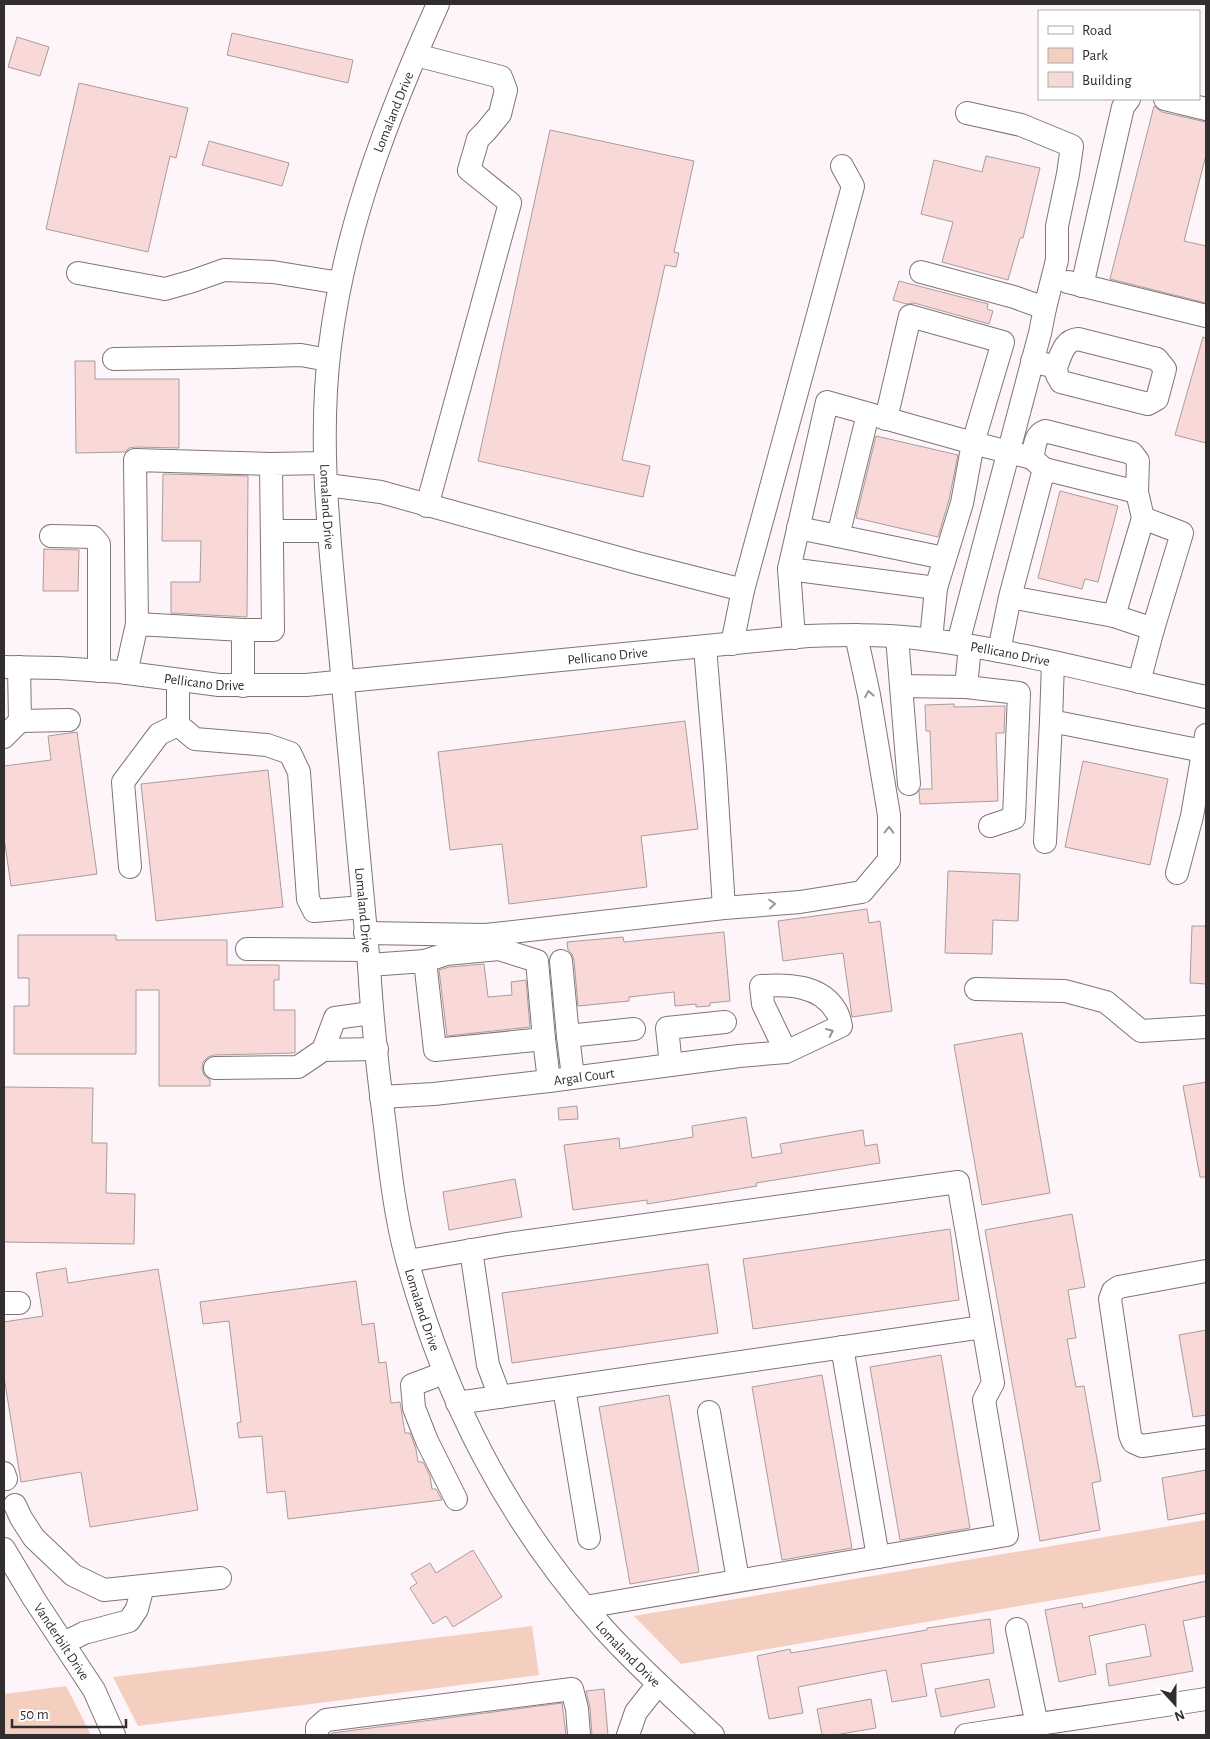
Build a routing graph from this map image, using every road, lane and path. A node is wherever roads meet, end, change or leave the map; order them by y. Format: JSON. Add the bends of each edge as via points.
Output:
{"nodes":[{"id":1,"x":438,"y":4,"type":"edge"},
{"id":2,"x":416,"y":55,"type":"junction"},
{"id":3,"x":1128,"y":100,"type":"edge"},
{"id":4,"x":1169,"y":100,"type":"edge"},
{"id":5,"x":1206,"y":110,"type":"edge"},
{"id":6,"x":967,"y":113,"type":"dead end"},
{"id":7,"x":842,"y":166,"type":"dead end"},
{"id":8,"x":921,"y":272,"type":"dead end"},
{"id":9,"x":78,"y":273,"type":"dead end"},
{"id":10,"x":1052,"y":278,"type":"junction"},
{"id":11,"x":340,"y":283,"type":"junction"},
{"id":12,"x":1082,"y":286,"type":"junction"},
{"id":13,"x":1045,"y":308,"type":"junction"},
{"id":14,"x":1206,"y":316,"type":"edge"},
{"id":15,"x":1003,"y":342,"type":"junction"},
{"id":16,"x":1034,"y":355,"type":"junction"},
{"id":17,"x":114,"y":359,"type":"dead end"},
{"id":18,"x":328,"y":360,"type":"junction"},
{"id":19,"x":1056,"y":367,"type":"dead end"},
{"id":20,"x":877,"y":416,"type":"junction"},
{"id":21,"x":973,"y":443,"type":"junction"},
{"id":22,"x":1008,"y":452,"type":"junction"},
{"id":23,"x":325,"y":463,"type":"junction"},
{"id":24,"x":1038,"y":463,"type":"junction"},
{"id":25,"x":271,"y":464,"type":"junction"},
{"id":26,"x":327,"y":486,"type":"junction"},
{"id":27,"x":1137,"y":492,"type":"junction"},
{"id":28,"x":427,"y":506,"type":"junction"},
{"id":29,"x":1143,"y":518,"type":"junction"},
{"id":30,"x":798,"y":528,"type":"junction"},
{"id":31,"x":272,"y":531,"type":"junction"},
{"id":32,"x":329,"y":531,"type":"junction"},
{"id":33,"x":51,"y":536,"type":"dead end"},
{"id":34,"x":838,"y":536,"type":"junction"},
{"id":35,"x":944,"y":558,"type":"junction"},
{"id":36,"x":789,"y":569,"type":"junction"},
{"id":37,"x":936,"y":588,"type":"junction"},
{"id":38,"x":743,"y":590,"type":"junction"},
{"id":39,"x":1010,"y":597,"type":"junction"},
{"id":40,"x":1114,"y":616,"type":"junction"},
{"id":41,"x":137,"y":624,"type":"junction"},
{"id":42,"x":1153,"y":629,"type":"junction"},
{"id":43,"x":244,"y":630,"type":"junction"},
{"id":44,"x":856,"y":635,"type":"junction"},
{"id":45,"x":896,"y":637,"type":"junction"},
{"id":46,"x":794,"y":638,"type":"junction"},
{"id":47,"x":931,"y":640,"type":"junction"},
{"id":48,"x":732,"y":644,"type":"junction"},
{"id":49,"x":964,"y":644,"type":"junction"},
{"id":50,"x":705,"y":646,"type":"junction"},
{"id":51,"x":999,"y":651,"type":"junction"},
{"id":52,"x":1053,"y":662,"type":"junction"},
{"id":53,"x":12,"y":667,"type":"edge"},
{"id":54,"x":99,"y":670,"type":"junction"},
{"id":55,"x":126,"y":673,"type":"junction"},
{"id":56,"x":178,"y":680,"type":"junction"},
{"id":57,"x":343,"y":682,"type":"junction"},
{"id":58,"x":1139,"y":682,"type":"junction"},
{"id":59,"x":244,"y":686,"type":"junction"},
{"id":60,"x":901,"y":686,"type":"junction"},
{"id":61,"x":966,"y":687,"type":"junction"},
{"id":62,"x":1206,"y":698,"type":"edge"},
{"id":63,"x":69,"y":720,"type":"dead end"},
{"id":64,"x":20,"y":721,"type":"junction"},
{"id":65,"x":1051,"y":721,"type":"junction"},
{"id":66,"x":178,"y":725,"type":"junction"},
{"id":67,"x":4,"y":737,"type":"edge"},
{"id":68,"x":1205,"y":743,"type":"edge"},
{"id":69,"x":909,"y":784,"type":"dead end"},
{"id":70,"x":990,"y":826,"type":"dead end"},
{"id":71,"x":1045,"y":842,"type":"dead end"},
{"id":72,"x":130,"y":867,"type":"dead end"},
{"id":73,"x":1177,"y":873,"type":"dead end"},
{"id":74,"x":363,"y":907,"type":"junction"},
{"id":75,"x":724,"y":908,"type":"junction"},
{"id":76,"x":247,"y":949,"type":"dead end"},
{"id":77,"x":367,"y":949,"type":"junction"},
{"id":78,"x":425,"y":961,"type":"junction"},
{"id":79,"x":561,"y":961,"type":"dead end"},
{"id":80,"x":976,"y":989,"type":"dead end"},
{"id":81,"x":371,"y":1014,"type":"junction"},
{"id":82,"x":725,"y":1022,"type":"dead end"},
{"id":83,"x":1206,"y":1027,"type":"edge"},
{"id":84,"x":634,"y":1029,"type":"dead end"},
{"id":85,"x":568,"y":1036,"type":"junction"},
{"id":86,"x":544,"y":1039,"type":"junction"},
{"id":87,"x":377,"y":1049,"type":"junction"},
{"id":88,"x":323,"y":1050,"type":"junction"},
{"id":89,"x":786,"y":1052,"type":"dead end"},
{"id":90,"x":670,"y":1065,"type":"junction"},
{"id":91,"x":214,"y":1068,"type":"dead end"},
{"id":92,"x":572,"y":1077,"type":"junction"},
{"id":93,"x":549,"y":1081,"type":"junction"},
{"id":94,"x":381,"y":1098,"type":"junction"},
{"id":95,"x":471,"y":1250,"type":"junction"},
{"id":96,"x":408,"y":1261,"type":"junction"},
{"id":97,"x":1206,"y":1271,"type":"edge"},
{"id":98,"x":983,"y":1327,"type":"junction"},
{"id":99,"x":842,"y":1348,"type":"junction"},
{"id":100,"x":444,"y":1373,"type":"junction"},
{"id":101,"x":564,"y":1388,"type":"junction"},
{"id":102,"x":500,"y":1397,"type":"junction"},
{"id":103,"x":457,"y":1403,"type":"junction"},
{"id":104,"x":709,"y":1412,"type":"dead end"},
{"id":105,"x":1206,"y":1437,"type":"edge"},
{"id":106,"x":456,"y":1499,"type":"dead end"},
{"id":107,"x":16,"y":1505,"type":"dead end"},
{"id":108,"x":589,"y":1538,"type":"dead end"},
{"id":109,"x":41,"y":1545,"type":"junction"},
{"id":110,"x":6,"y":1554,"type":"edge"},
{"id":111,"x":878,"y":1557,"type":"junction"},
{"id":112,"x":220,"y":1578,"type":"dead end"},
{"id":113,"x":738,"y":1580,"type":"junction"},
{"id":114,"x":143,"y":1586,"type":"junction"},
{"id":115,"x":585,"y":1607,"type":"junction"},
{"id":116,"x":1017,"y":1629,"type":"dead end"},
{"id":117,"x":64,"y":1643,"type":"junction"},
{"id":118,"x":658,"y":1684,"type":"junction"},
{"id":119,"x":1206,"y":1699,"type":"edge"},
{"id":120,"x":1037,"y":1725,"type":"junction"},
{"id":121,"x":992,"y":1733,"type":"edge"},
{"id":122,"x":114,"y":1735,"type":"edge"},
{"id":123,"x":318,"y":1735,"type":"edge"},
{"id":124,"x":579,"y":1735,"type":"edge"},
{"id":125,"x":628,"y":1735,"type":"edge"},
{"id":126,"x":713,"y":1735,"type":"edge"},
{"id":127,"x":966,"y":1735,"type":"edge"}],
"edges":[{"from":1,"to":2,"type":"street","name":"Lomaland Drive"},
{"from":2,"to":11,"type":"street","name":"Lomaland Drive","via":[[374,157]]},
{"from":2,"to":28,"type":"street","via":[[501,77],[506,90],[500,114],[478,139],[469,170],[510,203]]},
{"from":3,"to":12,"type":"street","via":[[1123,107]]},
{"from":4,"to":5,"type":"street"},
{"from":6,"to":10,"type":"street","via":[[1021,125],[1072,146],[1057,226],[1057,260]]},
{"from":7,"to":38,"type":"street","via":[[853,186]]},
{"from":8,"to":13,"type":"street"},
{"from":9,"to":11,"type":"street","via":[[165,289],[224,270],[273,272]]},
{"from":10,"to":12,"type":"street"},
{"from":10,"to":13,"type":"street"},
{"from":11,"to":18,"type":"street","name":"Lomaland Drive"},
{"from":12,"to":14,"type":"street"},
{"from":13,"to":16,"type":"street"},
{"from":15,"to":16,"type":"street"},
{"from":15,"to":20,"type":"street","via":[[910,316]]},
{"from":15,"to":21,"type":"street"},
{"from":16,"to":19,"type":"street"},
{"from":16,"to":22,"type":"street"},
{"from":17,"to":18,"type":"street","via":[[301,354]]},
{"from":18,"to":23,"type":"street","name":"Lomaland Drive"},
{"from":20,"to":21,"type":"street"},
{"from":20,"to":30,"type":"street","via":[[827,402]]},
{"from":20,"to":34,"type":"street"},
{"from":21,"to":22,"type":"street"},
{"from":21,"to":35,"type":"street","via":[[962,504]]},
{"from":22,"to":24,"type":"street"},
{"from":22,"to":49,"type":"street"},
{"from":23,"to":25,"type":"street"},
{"from":23,"to":26,"type":"street","name":"Lomaland Drive"},
{"from":24,"to":27,"type":"street"},
{"from":24,"to":27,"type":"street","via":[[1037,438],[1045,431],[1132,453],[1138,461]]},
{"from":24,"to":39,"type":"street"},
{"from":25,"to":31,"type":"street"},
{"from":25,"to":41,"type":"street","via":[[135,460]]},
{"from":26,"to":28,"type":"street","via":[[381,492]]},
{"from":26,"to":32,"type":"street","name":"Lomaland Drive"},
{"from":27,"to":29,"type":"street"},
{"from":28,"to":38,"type":"street"},
{"from":29,"to":40,"type":"street"},
{"from":29,"to":42,"type":"street","via":[[1182,534]]},
{"from":30,"to":34,"type":"street"},
{"from":30,"to":36,"type":"street"},
{"from":31,"to":32,"type":"street"},
{"from":31,"to":43,"type":"street","via":[[273,630]]},
{"from":32,"to":57,"type":"street","name":"Lomaland Drive"},
{"from":33,"to":54,"type":"street","via":[[93,537],[99,544]]},
{"from":34,"to":35,"type":"street"},
{"from":35,"to":37,"type":"street"},
{"from":36,"to":37,"type":"street"},
{"from":36,"to":46,"type":"street"},
{"from":37,"to":47,"type":"street"},
{"from":38,"to":48,"type":"street"},
{"from":39,"to":40,"type":"street"},
{"from":39,"to":51,"type":"street"},
{"from":40,"to":42,"type":"street"},
{"from":41,"to":43,"type":"street"},
{"from":41,"to":55,"type":"street"},
{"from":42,"to":58,"type":"street"},
{"from":43,"to":59,"type":"street"},
{"from":44,"to":45,"type":"street","name":"Pellicano Drive"},
{"from":44,"to":46,"type":"street","name":"Pellicano Drive"},
{"from":75,"to":44,"type":"street","one_way":true,"via":[[800,902],[862,892],[889,860],[890,815]]},
{"from":45,"to":47,"type":"street","name":"Pellicano Drive"},
{"from":45,"to":60,"type":"street"},
{"from":46,"to":48,"type":"street","name":"Pellicano Drive"},
{"from":47,"to":49,"type":"street","name":"Pellicano Drive"},
{"from":48,"to":50,"type":"street","name":"Pellicano Drive"},
{"from":49,"to":51,"type":"street","name":"Pellicano Drive"},
{"from":49,"to":61,"type":"street"},
{"from":50,"to":57,"type":"street","name":"Pellicano Drive"},
{"from":50,"to":75,"type":"street"},
{"from":51,"to":52,"type":"street","name":"Pellicano Drive"},
{"from":52,"to":58,"type":"street","name":"Pellicano Drive"},
{"from":52,"to":65,"type":"street"},
{"from":53,"to":54,"type":"street","name":"Pellicano Drive"},
{"from":53,"to":64,"type":"street"},
{"from":54,"to":55,"type":"street","name":"Pellicano Drive"},
{"from":55,"to":56,"type":"street","name":"Pellicano Drive"},
{"from":56,"to":59,"type":"street","name":"Pellicano Drive"},
{"from":56,"to":66,"type":"street"},
{"from":57,"to":59,"type":"street","name":"Pellicano Drive"},
{"from":57,"to":74,"type":"street","name":"Lomaland Drive"},
{"from":58,"to":62,"type":"street","name":"Pellicano Drive"},
{"from":60,"to":61,"type":"street"},
{"from":60,"to":69,"type":"street"},
{"from":61,"to":70,"type":"street","via":[[1019,693],[1014,818]]},
{"from":63,"to":64,"type":"street"},
{"from":64,"to":67,"type":"street"},
{"from":65,"to":68,"type":"street"},
{"from":65,"to":71,"type":"street"},
{"from":66,"to":72,"type":"street","via":[[160,734],[123,782]]},
{"from":66,"to":74,"type":"street","via":[[195,739],[266,745],[290,753],[299,772],[308,899],[314,911]]},
{"from":68,"to":73,"type":"street","via":[[1192,816]]},
{"from":74,"to":77,"type":"street","name":"Lomaland Drive"},
{"from":75,"to":77,"type":"street"},
{"from":76,"to":77,"type":"street"},
{"from":77,"to":78,"type":"street"},
{"from":77,"to":81,"type":"street","name":"Lomaland Drive"},
{"from":78,"to":86,"type":"street","via":[[446,954],[499,949],[537,962]]},
{"from":78,"to":86,"type":"street","via":[[435,1050]]},
{"from":79,"to":85,"type":"street"},
{"from":80,"to":83,"type":"street","via":[[1065,991],[1106,1002],[1141,1031]]},
{"from":81,"to":87,"type":"street","name":"Lomaland Drive"},
{"from":81,"to":88,"type":"street","via":[[335,1018]]},
{"from":82,"to":90,"type":"street","via":[[667,1028]]},
{"from":84,"to":85,"type":"street"},
{"from":85,"to":92,"type":"street"},
{"from":86,"to":93,"type":"street"},
{"from":87,"to":88,"type":"street"},
{"from":87,"to":94,"type":"street","name":"Lomaland Drive"},
{"from":88,"to":91,"type":"street","via":[[298,1067]]},
{"from":89,"to":90,"type":"street","name":"Argal Court"},
{"from":90,"to":92,"type":"street","name":"Argal Court"},
{"from":92,"to":93,"type":"street","name":"Argal Court"},
{"from":93,"to":94,"type":"street","name":"Argal Court"},
{"from":94,"to":96,"type":"street","name":"Lomaland Drive","via":[[398,1221]]},
{"from":95,"to":96,"type":"street"},
{"from":95,"to":98,"type":"street","via":[[958,1182]]},
{"from":95,"to":102,"type":"street","via":[[488,1365]]},
{"from":96,"to":100,"type":"street","name":"Lomaland Drive"},
{"from":97,"to":105,"type":"street","via":[[1119,1286],[1110,1299],[1133,1442],[1142,1446]]},
{"from":98,"to":99,"type":"street"},
{"from":98,"to":111,"type":"street","via":[[993,1383],[984,1400],[1007,1534]]},
{"from":99,"to":101,"type":"street"},
{"from":99,"to":111,"type":"street"},
{"from":100,"to":103,"type":"street","name":"Lomaland Drive"},
{"from":100,"to":106,"type":"street","via":[[412,1385],[414,1408]]},
{"from":101,"to":102,"type":"street"},
{"from":101,"to":108,"type":"street"},
{"from":102,"to":103,"type":"street"},
{"from":103,"to":115,"type":"street","name":"Lomaland Drive","via":[[495,1479],[518,1516]]},
{"from":104,"to":113,"type":"street"},
{"from":107,"to":109,"type":"street","via":[[21,1518]]},
{"from":109,"to":110,"type":"street"},
{"from":109,"to":114,"type":"street","via":[[73,1575],[104,1590]]},
{"from":110,"to":117,"type":"street","name":"Vanderbilt Drive"},
{"from":111,"to":113,"type":"street"},
{"from":112,"to":114,"type":"street"},
{"from":113,"to":115,"type":"street"},
{"from":114,"to":117,"type":"street","via":[[137,1609],[129,1621],[84,1633]]},
{"from":115,"to":118,"type":"street","name":"Lomaland Drive"},
{"from":116,"to":120,"type":"street"},
{"from":117,"to":122,"type":"street","name":"Vanderbilt Drive","via":[[94,1690]]},
{"from":118,"to":125,"type":"street","via":[[636,1712]]},
{"from":118,"to":126,"type":"street","name":"Lomaland Drive"},
{"from":119,"to":120,"type":"street"},
{"from":120,"to":121,"type":"street"},
{"from":121,"to":127,"type":"street"},
{"from":123,"to":124,"type":"street","via":[[317,1728],[326,1720],[572,1689]]}]}
